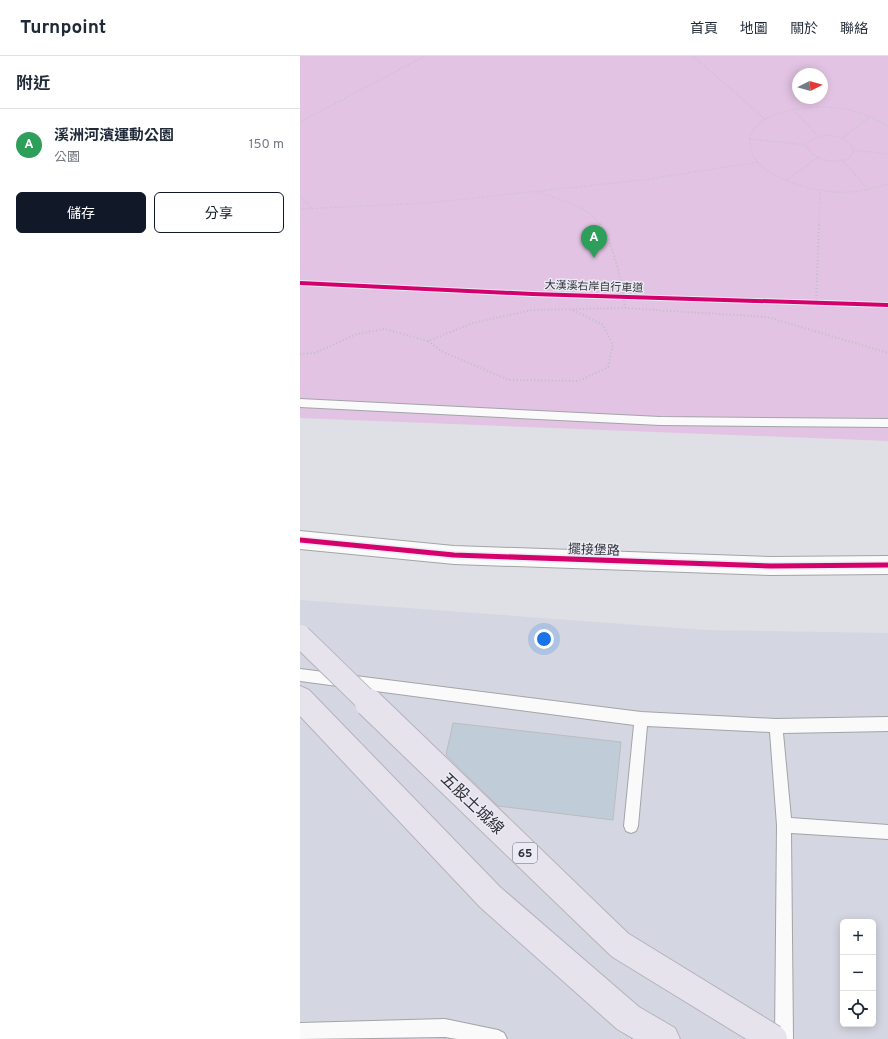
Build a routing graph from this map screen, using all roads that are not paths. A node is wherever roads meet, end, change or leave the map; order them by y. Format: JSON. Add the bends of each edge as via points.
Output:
{"nodes":[{"id":1,"x":300,"y":403,"type":"edge"},
{"id":2,"x":888,"y":423,"type":"edge"},
{"id":3,"x":300,"y":540,"type":"edge"},
{"id":4,"x":888,"y":565,"type":"edge"},
{"id":5,"x":300,"y":636,"type":"edge"},
{"id":6,"x":300,"y":675,"type":"edge"},
{"id":7,"x":300,"y":698,"type":"edge"},
{"id":8,"x":641,"y":719,"type":"junction"},
{"id":9,"x":888,"y":724,"type":"edge"},
{"id":10,"x":776,"y":726,"type":"junction"},
{"id":11,"x":784,"y":825,"type":"junction"},
{"id":12,"x":631,"y":826,"type":"dead end"},
{"id":13,"x":888,"y":832,"type":"edge"},
{"id":14,"x":300,"y":1032,"type":"edge"},
{"id":15,"x":498,"y":1039,"type":"edge"},
{"id":16,"x":664,"y":1039,"type":"edge"},
{"id":17,"x":774,"y":1039,"type":"edge"},
{"id":18,"x":784,"y":1039,"type":"edge"}],
"edges":[{"from":1,"to":2,"type":"lane","via":[[660,421]]},
{"from":3,"to":4,"type":"street","name":"擺接堡路","via":[[454,555],[771,566]]},
{"from":5,"to":17,"type":"highway","name":"五股土城線","number":"65","bridge":true,"via":[[620,945]]},
{"from":6,"to":8,"type":"lane"},
{"from":7,"to":16,"type":"highway","via":[[490,896],[628,1018]]},
{"from":8,"to":10,"type":"lane"},
{"from":8,"to":12,"type":"lane"},
{"from":9,"to":10,"type":"lane"},
{"from":10,"to":11,"type":"lane"},
{"from":11,"to":13,"type":"lane"},
{"from":11,"to":18,"type":"lane"},
{"from":14,"to":15,"type":"lane","via":[[445,1028]]}]}
